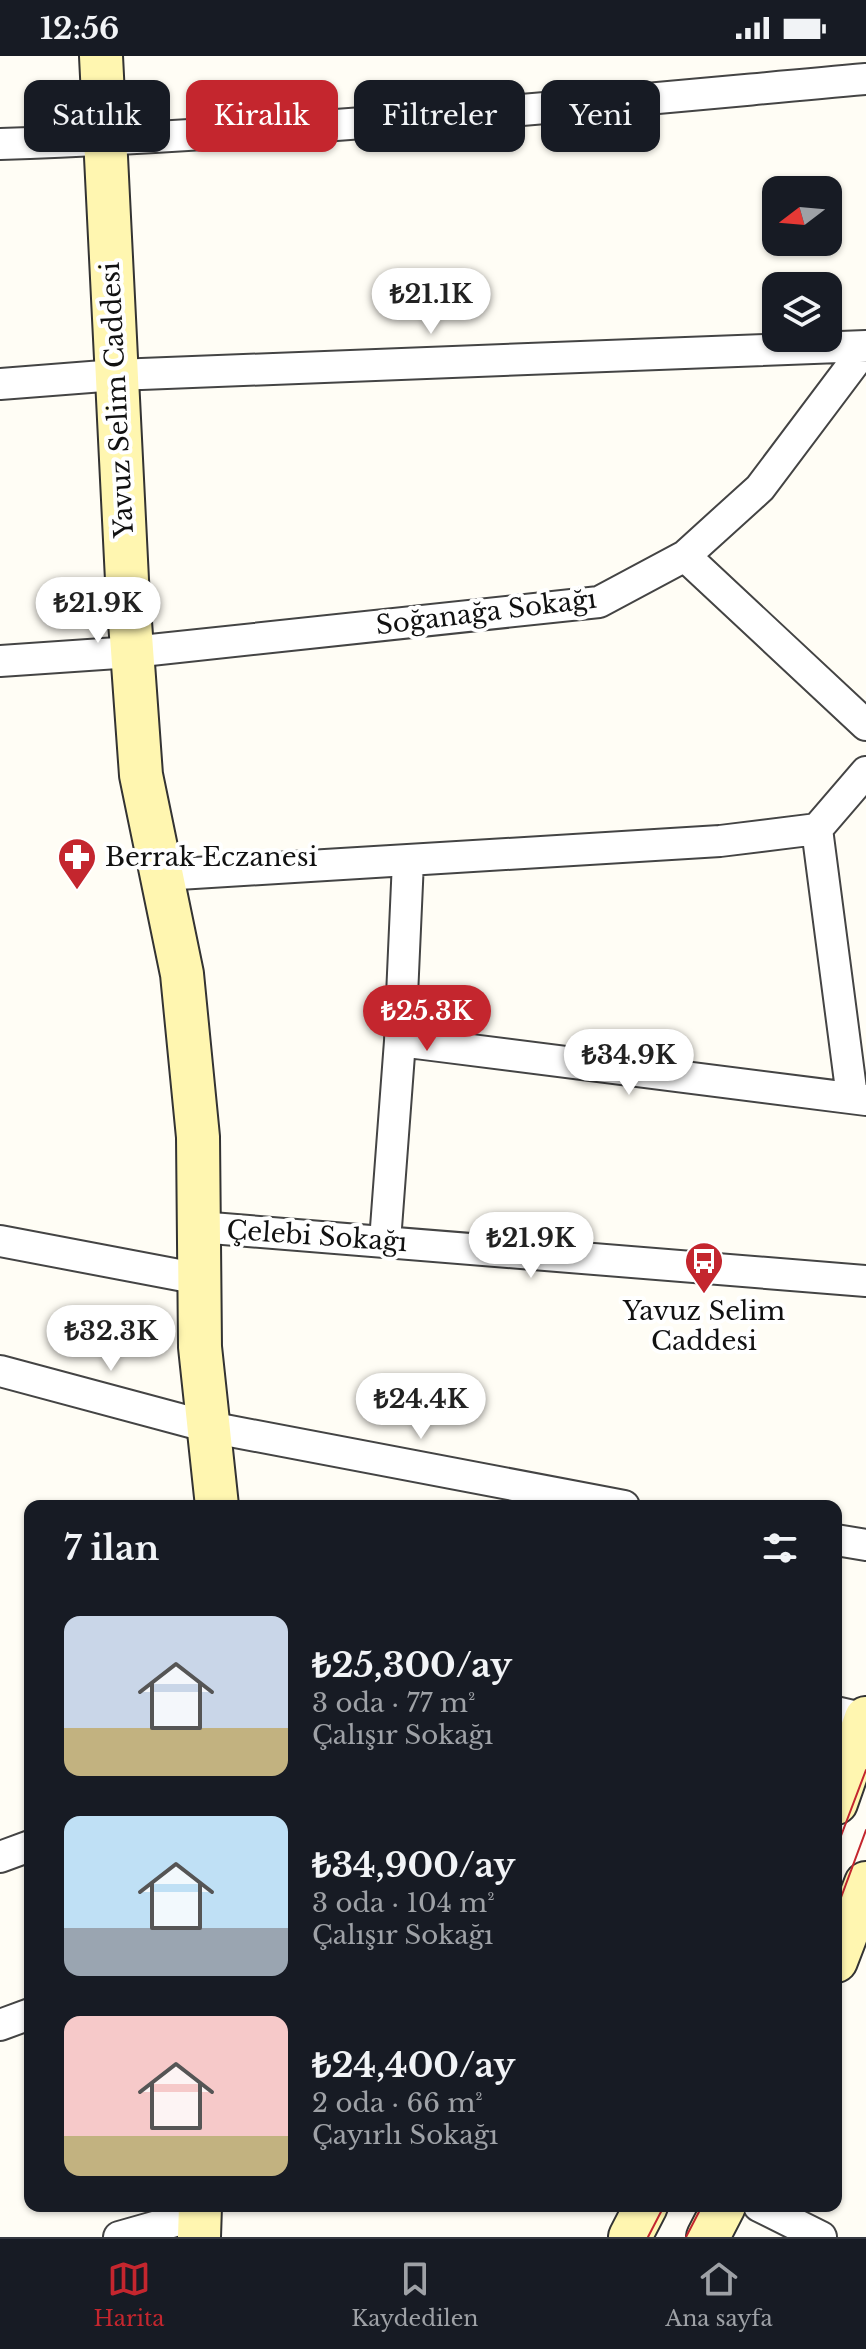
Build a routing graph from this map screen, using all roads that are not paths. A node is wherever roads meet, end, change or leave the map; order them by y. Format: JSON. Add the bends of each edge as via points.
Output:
{"nodes":[{"id":1,"x":101,"y":56,"type":"edge"},
{"id":2,"x":866,"y":79,"type":"edge"},
{"id":3,"x":102,"y":80,"type":"edge"},
{"id":4,"x":170,"y":136,"type":"edge"},
{"id":5,"x":24,"y":143,"type":"edge"},
{"id":6,"x":0,"y":144,"type":"edge"},
{"id":7,"x":105,"y":152,"type":"edge"},
{"id":8,"x":866,"y":347,"type":"edge"},
{"id":9,"x":116,"y":375,"type":"junction"},
{"id":10,"x":0,"y":384,"type":"edge"},
{"id":11,"x":685,"y":556,"type":"junction"},
{"id":12,"x":132,"y":652,"type":"junction"},
{"id":13,"x":0,"y":661,"type":"edge"},
{"id":14,"x":866,"y":725,"type":"edge"},
{"id":15,"x":866,"y":772,"type":"edge"},
{"id":16,"x":817,"y":829,"type":"junction"},
{"id":17,"x":408,"y":861,"type":"junction"},
{"id":18,"x":162,"y":875,"type":"junction"},
{"id":19,"x":400,"y":1041,"type":"junction"},
{"id":20,"x":859,"y":1099,"type":"edge"},
{"id":21,"x":199,"y":1227,"type":"junction"},
{"id":22,"x":0,"y":1241,"type":"edge"},
{"id":23,"x":385,"y":1241,"type":"junction"},
{"id":24,"x":200,"y":1279,"type":"junction"},
{"id":25,"x":866,"y":1281,"type":"edge"},
{"id":26,"x":0,"y":1371,"type":"edge"},
{"id":27,"x":209,"y":1427,"type":"junction"},
{"id":28,"x":216,"y":1500,"type":"edge"},
{"id":29,"x":592,"y":1500,"type":"edge"},
{"id":30,"x":842,"y":1541,"type":"edge"},
{"id":31,"x":866,"y":1545,"type":"edge"},
{"id":32,"x":842,"y":1713,"type":"edge"},
{"id":33,"x":866,"y":1718,"type":"edge"},
{"id":34,"x":842,"y":1786,"type":"edge"},
{"id":35,"x":24,"y":1848,"type":"edge"},
{"id":36,"x":0,"y":1857,"type":"edge"},
{"id":37,"x":866,"y":1883,"type":"edge"},
{"id":38,"x":848,"y":1954,"type":"edge"},
{"id":39,"x":24,"y":2016,"type":"edge"},
{"id":40,"x":0,"y":2025,"type":"edge"},
{"id":41,"x":643,"y":2212,"type":"edge"},
{"id":42,"x":721,"y":2212,"type":"edge"},
{"id":43,"x":771,"y":2212,"type":"edge"},
{"id":44,"x":200,"y":2219,"type":"edge"},
{"id":45,"x":119,"y":2237,"type":"edge"},
{"id":46,"x":630,"y":2237,"type":"edge"},
{"id":47,"x":708,"y":2237,"type":"edge"},
{"id":48,"x":821,"y":2237,"type":"edge"}],
"edges":[{"from":1,"to":3,"type":"street","name":"Yavuz Selim Caddesi"},
{"from":2,"to":4,"type":"street"},
{"from":5,"to":6,"type":"street"},
{"from":7,"to":9,"type":"street","name":"Yavuz Selim Caddesi"},
{"from":8,"to":9,"type":"street"},
{"from":8,"to":11,"type":"street","name":"Soğanağa Sokağı","via":[[760,488]]},
{"from":9,"to":10,"type":"street"},
{"from":9,"to":12,"type":"street","name":"Yavuz Selim Caddesi"},
{"from":11,"to":12,"type":"street","name":"Soğanağa Sokağı","via":[[599,602]]},
{"from":11,"to":14,"type":"street"},
{"from":12,"to":13,"type":"street","name":"Soğanağa Sokağı"},
{"from":12,"to":18,"type":"street","name":"Yavuz Selim Caddesi","via":[[141,775]]},
{"from":15,"to":16,"type":"street"},
{"from":16,"to":17,"type":"street","via":[[720,841]]},
{"from":16,"to":20,"type":"street"},
{"from":17,"to":18,"type":"street"},
{"from":17,"to":19,"type":"street"},
{"from":18,"to":21,"type":"street","name":"Yavuz Selim Caddesi","via":[[184,989],[198,1137]]},
{"from":19,"to":20,"type":"street"},
{"from":19,"to":23,"type":"street"},
{"from":21,"to":23,"type":"street","name":"Çelebi Sokağı"},
{"from":21,"to":24,"type":"street","name":"Yavuz Selim Caddesi"},
{"from":22,"to":24,"type":"street"},
{"from":23,"to":25,"type":"street","name":"Çelebi Sokağı"},
{"from":24,"to":27,"type":"street","name":"Yavuz Selim Caddesi","via":[[200,1347]]},
{"from":26,"to":27,"type":"street"},
{"from":27,"to":28,"type":"street","name":"Yavuz Selim Caddesi"},
{"from":27,"to":29,"type":"street"},
{"from":30,"to":31,"type":"street"},
{"from":32,"to":33,"type":"street"},
{"from":33,"to":34,"type":"street"},
{"from":35,"to":36,"type":"street"},
{"from":37,"to":38,"type":"street"},
{"from":39,"to":40,"type":"street"},
{"from":41,"to":46,"type":"street"},
{"from":42,"to":47,"type":"street"},
{"from":43,"to":48,"type":"street"},
{"from":44,"to":45,"type":"street"}]}
